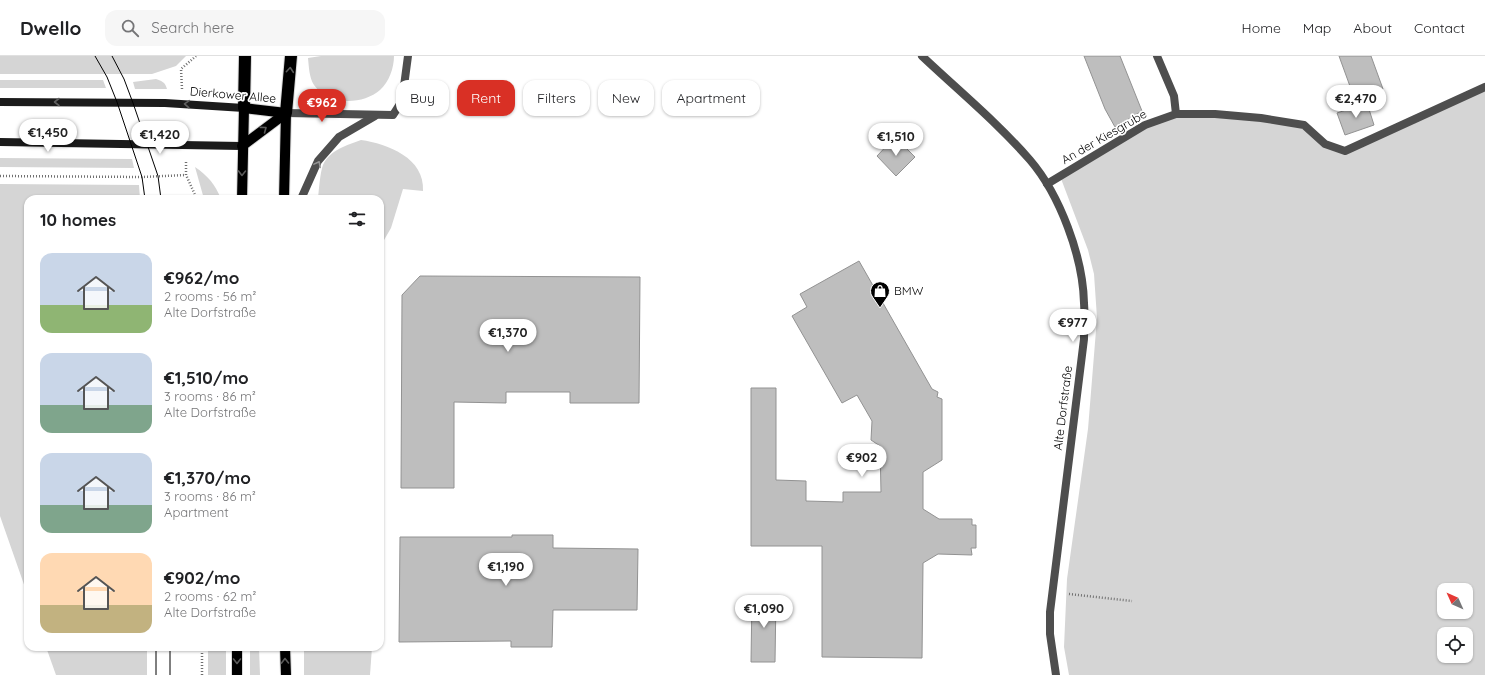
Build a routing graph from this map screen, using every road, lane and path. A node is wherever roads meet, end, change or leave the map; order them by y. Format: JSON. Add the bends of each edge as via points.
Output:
{"nodes":[{"id":1,"x":196,"y":56,"type":"edge"},
{"id":2,"x":245,"y":56,"type":"edge"},
{"id":3,"x":291,"y":56,"type":"edge"},
{"id":4,"x":408,"y":56,"type":"edge"},
{"id":5,"x":922,"y":56,"type":"edge"},
{"id":6,"x":1157,"y":56,"type":"edge"},
{"id":7,"x":181,"y":69,"type":"dead end"},
{"id":8,"x":1485,"y":87,"type":"edge"},
{"id":9,"x":0,"y":102,"type":"edge"},
{"id":10,"x":244,"y":108,"type":"junction"},
{"id":11,"x":286,"y":113,"type":"junction"},
{"id":12,"x":1176,"y":114,"type":"junction"},
{"id":13,"x":376,"y":115,"type":"junction"},
{"id":14,"x":0,"y":142,"type":"edge"},
{"id":15,"x":242,"y":146,"type":"junction"},
{"id":16,"x":0,"y":176,"type":"edge"},
{"id":17,"x":1047,"y":184,"type":"junction"},
{"id":18,"x":195,"y":195,"type":"edge"},
{"id":19,"x":242,"y":195,"type":"edge"},
{"id":20,"x":284,"y":195,"type":"edge"},
{"id":21,"x":303,"y":195,"type":"edge"},
{"id":22,"x":1052,"y":593,"type":"junction"},
{"id":23,"x":1132,"y":601,"type":"dead end"},
{"id":24,"x":202,"y":651,"type":"edge"},
{"id":25,"x":238,"y":651,"type":"edge"},
{"id":26,"x":285,"y":651,"type":"edge"},
{"id":27,"x":202,"y":675,"type":"edge"},
{"id":28,"x":237,"y":675,"type":"edge"},
{"id":29,"x":286,"y":675,"type":"edge"},
{"id":30,"x":1056,"y":675,"type":"edge"}],
"edges":[{"from":1,"to":7,"type":"path"},
{"from":2,"to":10,"type":"highway"},
{"from":11,"to":3,"type":"highway","one_way":true},
{"from":4,"to":13,"type":"street","via":[[402,101],[393,115]]},
{"from":5,"to":17,"type":"street","name":"Alte Dorfstraße","via":[[1007,136]]},
{"from":6,"to":12,"type":"street","via":[[1174,96]]},
{"from":8,"to":12,"type":"street","name":"An der Kiesgrube","via":[[1345,151],[1325,144],[1304,125],[1215,114]]},
{"from":10,"to":9,"type":"main road","name":"Dierkower Allee","one_way":true,"via":[[164,103]]},
{"from":10,"to":11,"type":"main road","name":"Dierkower Allee"},
{"from":10,"to":15,"type":"main road"},
{"from":11,"to":13,"type":"street"},
{"from":15,"to":11,"type":"main road","name":"Dierkower Allee","one_way":true},
{"from":11,"to":20,"type":"main road"},
{"from":12,"to":17,"type":"street","name":"An der Kiesgrube","via":[[1144,125]]},
{"from":21,"to":13,"type":"street","one_way":true,"via":[[318,161],[339,137]]},
{"from":14,"to":15,"type":"main road"},
{"from":15,"to":19,"type":"main road","one_way":true},
{"from":16,"to":18,"type":"path","via":[[186,176]]},
{"from":17,"to":22,"type":"street","name":"Alte Dorfstraße","via":[[1071,239],[1080,269],[1084,302],[1084,339]]},
{"from":22,"to":23,"type":"path"},
{"from":22,"to":30,"type":"street","name":"Alte Dorfstraße","via":[[1050,634]]},
{"from":24,"to":27,"type":"path"},
{"from":25,"to":28,"type":"main road","one_way":true},
{"from":29,"to":26,"type":"main road","one_way":true}]}
